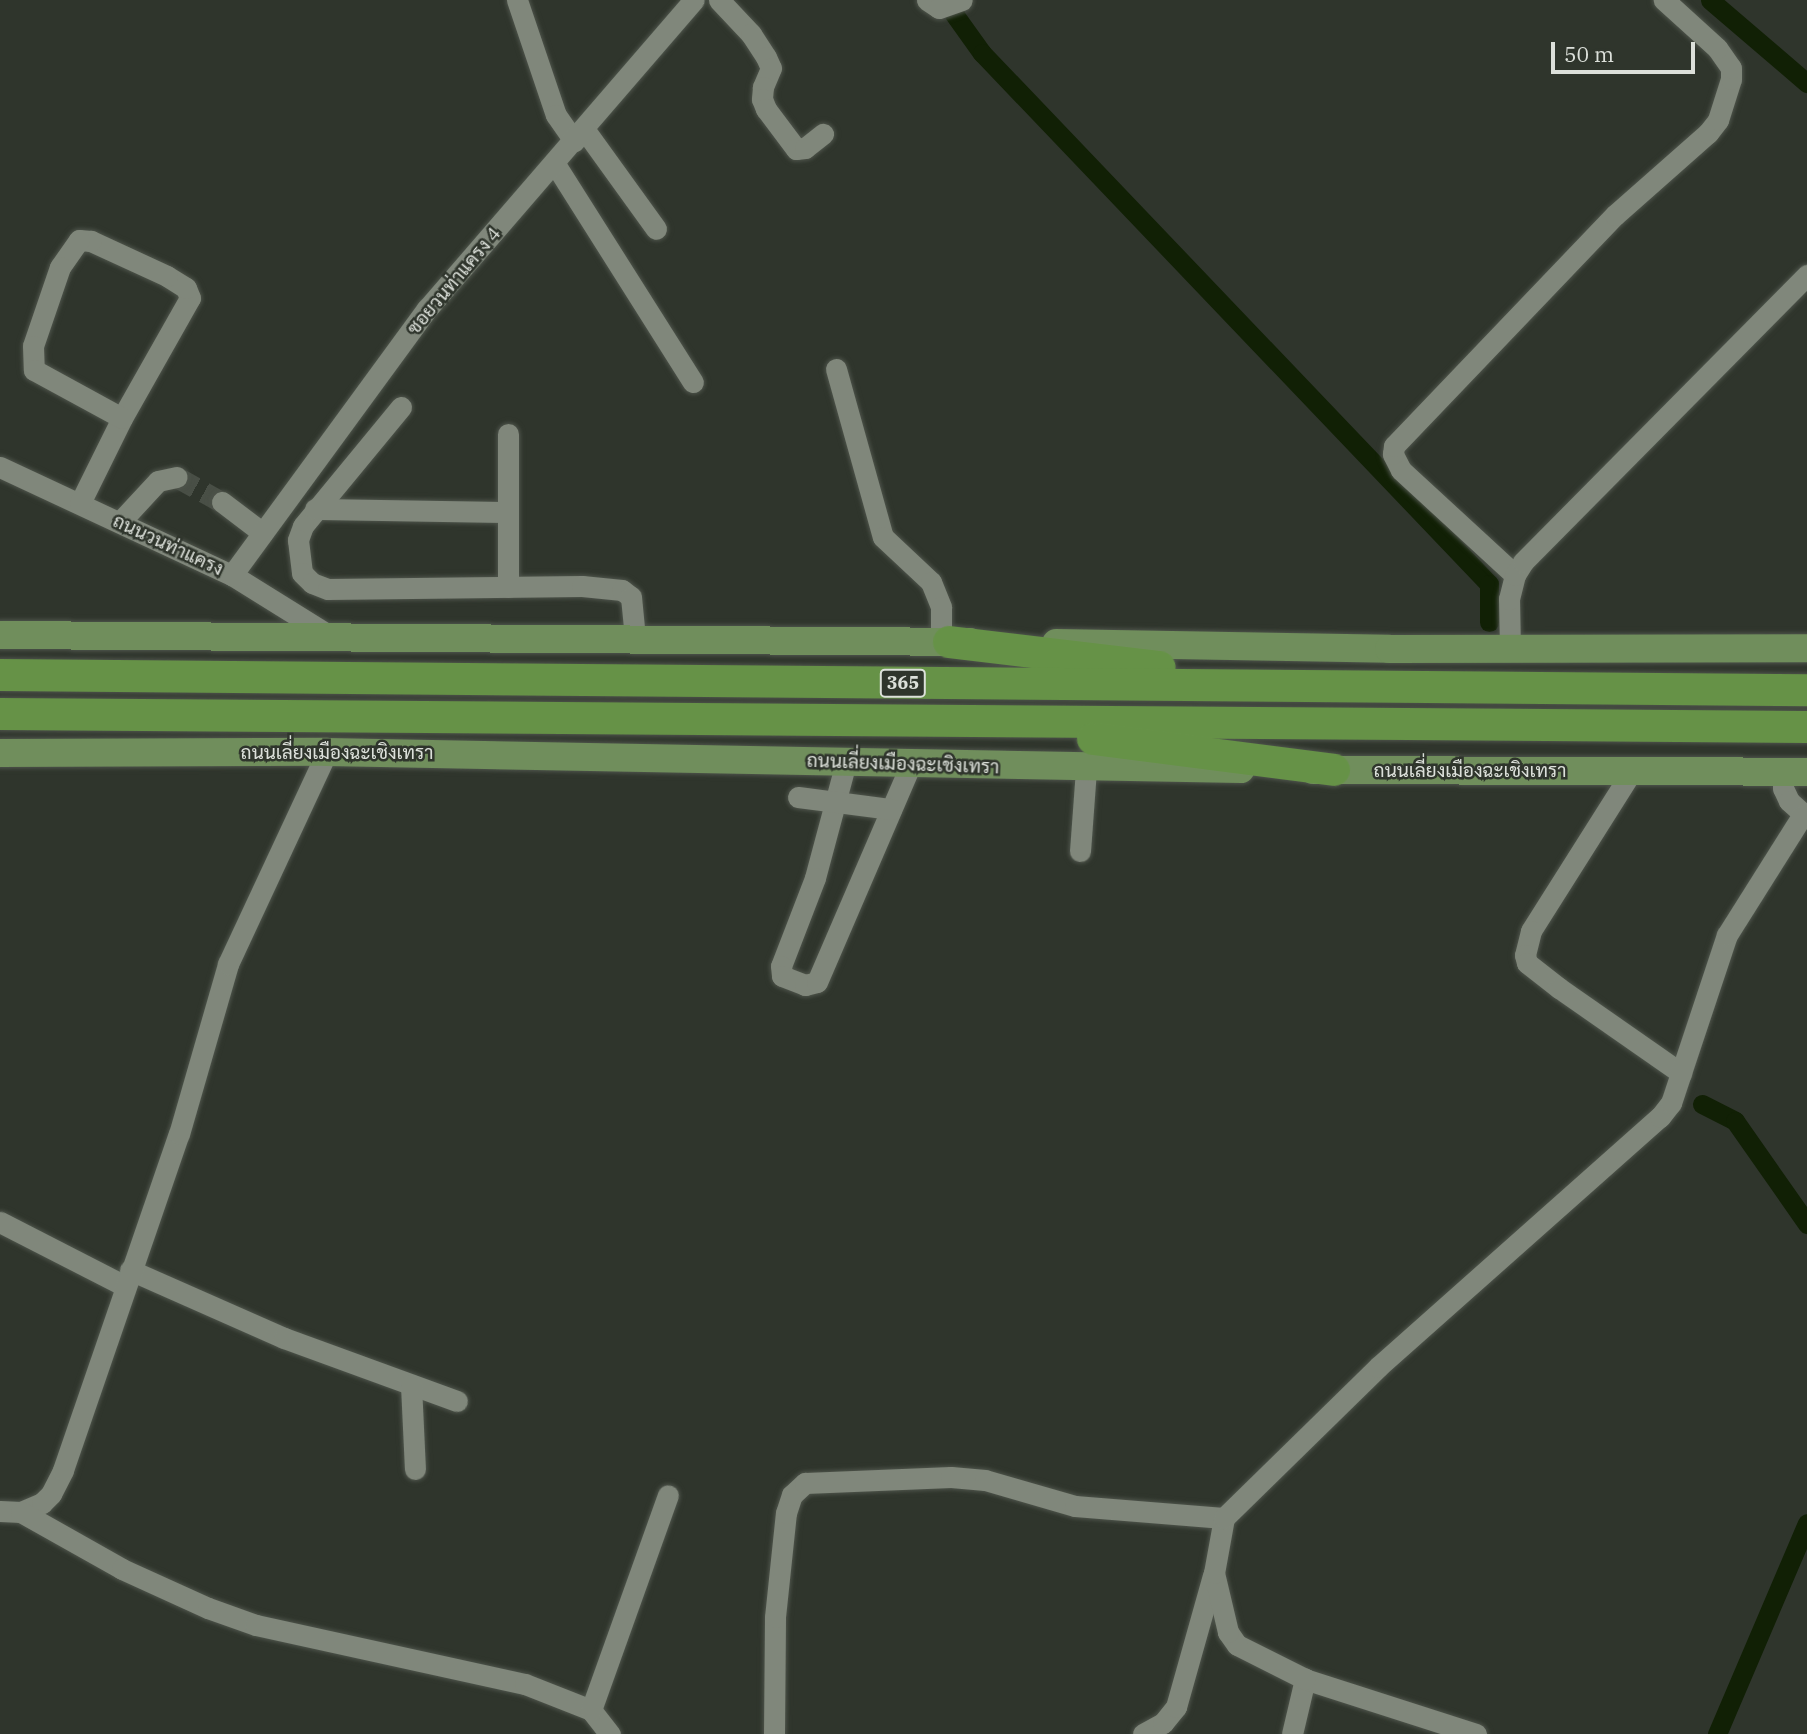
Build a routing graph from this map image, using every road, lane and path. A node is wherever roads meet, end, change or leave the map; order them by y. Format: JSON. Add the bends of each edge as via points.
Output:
{"nodes":[{"id":1,"x":517,"y":0,"type":"edge"},
{"id":2,"x":694,"y":0,"type":"edge"},
{"id":3,"x":719,"y":0,"type":"edge"},
{"id":4,"x":927,"y":0,"type":"edge"},
{"id":5,"x":962,"y":0,"type":"edge"},
{"id":6,"x":1664,"y":0,"type":"edge"},
{"id":7,"x":823,"y":134,"type":"dead end"},
{"id":8,"x":579,"y":135,"type":"junction"},
{"id":9,"x":555,"y":163,"type":"junction"},
{"id":10,"x":656,"y":229,"type":"dead end"},
{"id":11,"x":1807,"y":275,"type":"edge"},
{"id":12,"x":836,"y":369,"type":"dead end"},
{"id":13,"x":693,"y":382,"type":"dead end"},
{"id":14,"x":401,"y":407,"type":"dead end"},
{"id":15,"x":122,"y":418,"type":"junction"},
{"id":16,"x":508,"y":434,"type":"dead end"},
{"id":17,"x":0,"y":467,"type":"edge"},
{"id":18,"x":177,"y":477,"type":"dead end"},
{"id":19,"x":222,"y":502,"type":"tunnel mouth"},
{"id":20,"x":80,"y":503,"type":"junction"},
{"id":21,"x":315,"y":509,"type":"junction"},
{"id":22,"x":508,"y":512,"type":"junction"},
{"id":23,"x":120,"y":522,"type":"junction"},
{"id":24,"x":263,"y":533,"type":"junction"},
{"id":25,"x":232,"y":575,"type":"junction"},
{"id":26,"x":1515,"y":575,"type":"junction"},
{"id":27,"x":508,"y":587,"type":"junction"},
{"id":28,"x":0,"y":635,"type":"edge"},
{"id":29,"x":330,"y":636,"type":"junction"},
{"id":30,"x":635,"y":638,"type":"junction"},
{"id":31,"x":945,"y":642,"type":"junction"},
{"id":32,"x":1807,"y":648,"type":"edge"},
{"id":33,"x":1510,"y":649,"type":"junction"},
{"id":34,"x":0,"y":675,"type":"edge"},
{"id":35,"x":1319,"y":686,"type":"junction"},
{"id":36,"x":1807,"y":690,"type":"edge"},
{"id":37,"x":0,"y":714,"type":"edge"},
{"id":38,"x":948,"y":721,"type":"junction"},
{"id":39,"x":1807,"y":727,"type":"edge"},
{"id":40,"x":327,"y":752,"type":"junction"},
{"id":41,"x":0,"y":754,"type":"edge"},
{"id":42,"x":846,"y":762,"type":"junction"},
{"id":43,"x":911,"y":764,"type":"junction"},
{"id":44,"x":1086,"y":769,"type":"junction"},
{"id":45,"x":1334,"y":770,"type":"junction"},
{"id":46,"x":1632,"y":771,"type":"junction"},
{"id":47,"x":1795,"y":772,"type":"edge"},
{"id":48,"x":798,"y":797,"type":"dead end"},
{"id":49,"x":837,"y":800,"type":"junction"},
{"id":50,"x":891,"y":809,"type":"junction"},
{"id":51,"x":1805,"y":816,"type":"edge"},
{"id":52,"x":1080,"y":851,"type":"dead end"},
{"id":53,"x":1681,"y":1073,"type":"junction"},
{"id":54,"x":0,"y":1222,"type":"edge"},
{"id":55,"x":127,"y":1278,"type":"junction"},
{"id":56,"x":411,"y":1385,"type":"junction"},
{"id":57,"x":457,"y":1401,"type":"dead end"},
{"id":58,"x":415,"y":1469,"type":"dead end"},
{"id":59,"x":668,"y":1495,"type":"dead end"},
{"id":60,"x":10,"y":1511,"type":"edge"},
{"id":61,"x":1224,"y":1518,"type":"junction"},
{"id":62,"x":1214,"y":1573,"type":"junction"},
{"id":63,"x":1305,"y":1679,"type":"junction"},
{"id":64,"x":592,"y":1710,"type":"junction"},
{"id":65,"x":610,"y":1734,"type":"edge"},
{"id":66,"x":774,"y":1734,"type":"edge"},
{"id":67,"x":1143,"y":1734,"type":"edge"},
{"id":68,"x":1292,"y":1734,"type":"edge"},
{"id":69,"x":1476,"y":1734,"type":"edge"}],
"edges":[{"from":1,"to":8,"type":"street","via":[[556,115]]},
{"from":2,"to":8,"type":"street","name":"ซอยวนท่าแครง 4"},
{"from":3,"to":7,"type":"street","via":[[766,57],[771,68],[762,99],[774,119],[799,150]]},
{"from":4,"to":5,"type":"street","via":[[939,8]]},
{"from":6,"to":26,"type":"street","via":[[1717,48],[1731,68],[1718,120],[1615,215],[1394,446],[1401,470]]},
{"from":8,"to":9,"type":"street","name":"ซอยวนท่าแครง 4"},
{"from":8,"to":10,"type":"street"},
{"from":9,"to":13,"type":"street"},
{"from":9,"to":24,"type":"street","name":"ซอยวนท่าแครง 4","via":[[428,309]]},
{"from":11,"to":26,"type":"street"},
{"from":12,"to":31,"type":"street","via":[[883,537],[931,582]]},
{"from":14,"to":21,"type":"street"},
{"from":15,"to":15,"type":"street","via":[[190,298],[186,288],[167,276],[91,241],[79,240],[60,267],[33,346],[34,370]]},
{"from":15,"to":20,"type":"street"},
{"from":16,"to":22,"type":"street"},
{"from":17,"to":20,"type":"street","name":"ถนนวนท่าแครง"},
{"from":18,"to":23,"type":"street","via":[[158,481]]},
{"from":19,"to":24,"type":"street"},
{"from":20,"to":23,"type":"street","name":"ถนนวนท่าแครง"},
{"from":21,"to":22,"type":"street"},
{"from":21,"to":27,"type":"street","via":[[298,540],[302,573],[312,583],[328,589]]},
{"from":22,"to":27,"type":"street"},
{"from":23,"to":25,"type":"street","name":"ถนนวนท่าแครง"},
{"from":24,"to":25,"type":"street","name":"ซอยวนท่าแครง 4"},
{"from":25,"to":29,"type":"street","name":"ถนนวนท่าแครง"},
{"from":26,"to":33,"type":"street","via":[[1509,599]]},
{"from":27,"to":30,"type":"street","via":[[622,590],[631,597]]},
{"from":28,"to":29,"type":"main road","number":"365"},
{"from":29,"to":30,"type":"main road","number":"365"},
{"from":30,"to":31,"type":"main road","number":"365"},
{"from":31,"to":33,"type":"main road","number":"365"},
{"from":31,"to":35,"type":"highway"},
{"from":32,"to":33,"type":"main road","number":"365"},
{"from":34,"to":35,"type":"highway","number":"365"},
{"from":35,"to":36,"type":"highway","number":"365"},
{"from":37,"to":38,"type":"highway","name":"ถนนเลี่ยงเมืองฉะเชิงเทรา","number":"365"},
{"from":38,"to":39,"type":"highway","name":"ถนนเลี่ยงเมืองฉะเชิงเทรา","number":"365"},
{"from":38,"to":45,"type":"highway"},
{"from":40,"to":41,"type":"main road","name":"ถนนเลี่ยงเมืองฉะเชิงเทรา"},
{"from":40,"to":42,"type":"main road","name":"ถนนเลี่ยงเมืองฉะเชิงเทรา"},
{"from":40,"to":55,"type":"street","via":[[228,964],[179,1135]]},
{"from":42,"to":43,"type":"main road","name":"ถนนเลี่ยงเมืองฉะเชิงเทรา"},
{"from":42,"to":49,"type":"street"},
{"from":43,"to":44,"type":"main road","name":"ถนนเลี่ยงเมืองฉะเชิงเทรา"},
{"from":43,"to":50,"type":"street"},
{"from":44,"to":45,"type":"main road","name":"ถนนเลี่ยงเมืองฉะเชิงเทรา"},
{"from":44,"to":52,"type":"street"},
{"from":45,"to":46,"type":"main road","name":"ถนนเลี่ยงเมืองฉะเชิงเทรา"},
{"from":46,"to":47,"type":"main road","name":"ถนนเลี่ยงเมืองฉะเชิงเทรา"},
{"from":46,"to":53,"type":"street","via":[[1531,931],[1525,955],[1527,963],[1544,977]]},
{"from":47,"to":51,"type":"street","via":[[1783,788]]},
{"from":48,"to":49,"type":"street"},
{"from":49,"to":50,"type":"street"},
{"from":49,"to":50,"type":"street","via":[[815,878],[781,966],[782,976],[805,985],[817,982]]},
{"from":51,"to":53,"type":"street","via":[[1727,935]]},
{"from":53,"to":61,"type":"street","via":[[1671,1103],[1660,1117],[1378,1367]]},
{"from":54,"to":55,"type":"street"},
{"from":55,"to":56,"type":"street"},
{"from":55,"to":60,"type":"street","via":[[51,1494],[43,1503]]},
{"from":56,"to":57,"type":"street"},
{"from":56,"to":58,"type":"street"},
{"from":59,"to":64,"type":"street"},
{"from":60,"to":64,"type":"street","via":[[122,1569],[256,1625],[525,1684]]},
{"from":61,"to":62,"type":"street"},
{"from":61,"to":66,"type":"street","via":[[1075,1506],[985,1480],[951,1477],[805,1483],[792,1494],[786,1513],[775,1617]]},
{"from":62,"to":63,"type":"street","via":[[1232,1640],[1247,1652]]},
{"from":62,"to":67,"type":"street","via":[[1176,1707],[1163,1723]]},
{"from":63,"to":68,"type":"street"},
{"from":63,"to":69,"type":"street"},
{"from":64,"to":65,"type":"street"}]}
